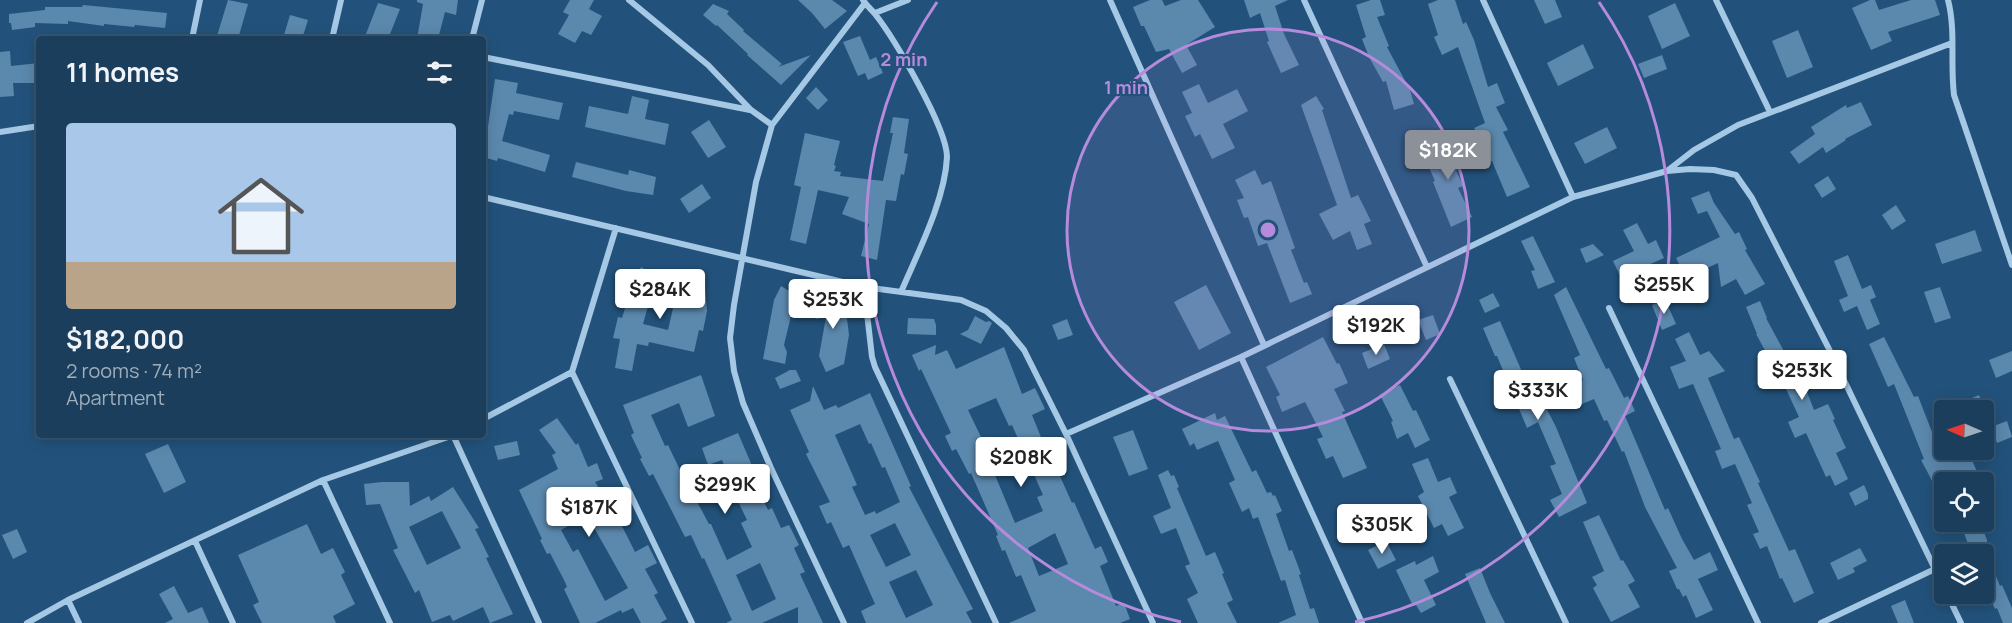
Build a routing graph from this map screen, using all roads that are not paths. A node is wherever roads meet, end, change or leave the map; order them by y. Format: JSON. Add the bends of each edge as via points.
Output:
{"nodes":[{"id":1,"x":201,"y":0,"type":"edge"},
{"id":2,"x":341,"y":0,"type":"edge"},
{"id":3,"x":482,"y":0,"type":"edge"},
{"id":4,"x":629,"y":0,"type":"edge"},
{"id":5,"x":908,"y":0,"type":"edge"},
{"id":6,"x":1110,"y":0,"type":"edge"},
{"id":7,"x":1304,"y":0,"type":"edge"},
{"id":8,"x":1483,"y":0,"type":"edge"},
{"id":9,"x":1716,"y":0,"type":"edge"},
{"id":10,"x":1948,"y":0,"type":"edge"},
{"id":11,"x":864,"y":2,"type":"edge"},
{"id":12,"x":875,"y":14,"type":"junction"},
{"id":13,"x":193,"y":36,"type":"edge"},
{"id":14,"x":333,"y":36,"type":"edge"},
{"id":15,"x":473,"y":36,"type":"edge"},
{"id":16,"x":1952,"y":43,"type":"junction"},
{"id":17,"x":486,"y":58,"type":"edge"},
{"id":18,"x":751,"y":110,"type":"junction"},
{"id":19,"x":1770,"y":112,"type":"junction"},
{"id":20,"x":772,"y":125,"type":"junction"},
{"id":21,"x":36,"y":126,"type":"edge"},
{"id":22,"x":0,"y":132,"type":"edge"},
{"id":23,"x":1667,"y":171,"type":"junction"},
{"id":24,"x":1573,"y":197,"type":"junction"},
{"id":25,"x":486,"y":199,"type":"edge"},
{"id":26,"x":616,"y":228,"type":"junction"},
{"id":27,"x":742,"y":258,"type":"junction"},
{"id":28,"x":2012,"y":265,"type":"edge"},
{"id":29,"x":1427,"y":267,"type":"junction"},
{"id":30,"x":864,"y":287,"type":"junction"},
{"id":31,"x":901,"y":292,"type":"junction"},
{"id":32,"x":1609,"y":308,"type":"dead end"},
{"id":33,"x":1264,"y":345,"type":"junction"},
{"id":34,"x":1241,"y":357,"type":"junction"},
{"id":35,"x":572,"y":372,"type":"junction"},
{"id":36,"x":1450,"y":379,"type":"dead end"},
{"id":37,"x":486,"y":417,"type":"edge"},
{"id":38,"x":1066,"y":434,"type":"junction"},
{"id":39,"x":444,"y":438,"type":"edge"},
{"id":40,"x":454,"y":438,"type":"edge"},
{"id":41,"x":323,"y":480,"type":"junction"},
{"id":42,"x":195,"y":541,"type":"junction"},
{"id":43,"x":1934,"y":567,"type":"edge"},
{"id":44,"x":1934,"y":569,"type":"edge"},
{"id":45,"x":68,"y":600,"type":"junction"},
{"id":46,"x":1952,"y":604,"type":"edge"},
{"id":47,"x":27,"y":623,"type":"edge"},
{"id":48,"x":79,"y":623,"type":"edge"},
{"id":49,"x":233,"y":623,"type":"edge"},
{"id":50,"x":390,"y":623,"type":"edge"},
{"id":51,"x":539,"y":623,"type":"edge"},
{"id":52,"x":692,"y":623,"type":"edge"},
{"id":53,"x":844,"y":623,"type":"edge"},
{"id":54,"x":996,"y":623,"type":"edge"},
{"id":55,"x":1153,"y":623,"type":"edge"},
{"id":56,"x":1362,"y":623,"type":"edge"},
{"id":57,"x":1566,"y":623,"type":"edge"},
{"id":58,"x":1758,"y":623,"type":"edge"},
{"id":59,"x":1821,"y":623,"type":"edge"},
{"id":60,"x":1961,"y":623,"type":"edge"}],
"edges":[{"from":1,"to":13,"type":"street"},
{"from":2,"to":14,"type":"street"},
{"from":3,"to":15,"type":"street"},
{"from":4,"to":18,"type":"street","via":[[708,65]]},
{"from":5,"to":12,"type":"street"},
{"from":6,"to":33,"type":"street"},
{"from":7,"to":29,"type":"street"},
{"from":8,"to":24,"type":"street"},
{"from":9,"to":19,"type":"street"},
{"from":10,"to":16,"type":"street","via":[[1953,20]]},
{"from":11,"to":12,"type":"street"},
{"from":11,"to":20,"type":"street"},
{"from":12,"to":31,"type":"street","via":[[919,86],[946,145],[944,172],[930,225]]},
{"from":16,"to":19,"type":"street"},
{"from":16,"to":28,"type":"street","via":[[1954,95]]},
{"from":17,"to":18,"type":"street"},
{"from":18,"to":20,"type":"street"},
{"from":19,"to":23,"type":"street","via":[[1694,150]]},
{"from":20,"to":27,"type":"street","via":[[756,182]]},
{"from":21,"to":22,"type":"street"},
{"from":23,"to":24,"type":"street"},
{"from":23,"to":43,"type":"street","via":[[1714,170],[1736,175],[1752,198]]},
{"from":24,"to":29,"type":"street"},
{"from":25,"to":26,"type":"street"},
{"from":26,"to":27,"type":"street"},
{"from":26,"to":35,"type":"street"},
{"from":27,"to":30,"type":"street"},
{"from":27,"to":53,"type":"street","via":[[730,338],[743,404]]},
{"from":29,"to":33,"type":"street"},
{"from":30,"to":31,"type":"street"},
{"from":30,"to":54,"type":"street","via":[[875,367]]},
{"from":31,"to":38,"type":"street","via":[[961,300],[986,311],[1006,328],[1024,350]]},
{"from":32,"to":58,"type":"street"},
{"from":33,"to":34,"type":"street"},
{"from":34,"to":38,"type":"street"},
{"from":34,"to":56,"type":"street"},
{"from":35,"to":37,"type":"street"},
{"from":35,"to":52,"type":"street"},
{"from":36,"to":57,"type":"street"},
{"from":38,"to":55,"type":"street"},
{"from":39,"to":41,"type":"street"},
{"from":40,"to":51,"type":"street"},
{"from":41,"to":42,"type":"street"},
{"from":41,"to":50,"type":"street"},
{"from":42,"to":45,"type":"street"},
{"from":42,"to":49,"type":"street"},
{"from":44,"to":59,"type":"street"},
{"from":45,"to":47,"type":"street"},
{"from":45,"to":48,"type":"street"},
{"from":46,"to":60,"type":"street"}]}
